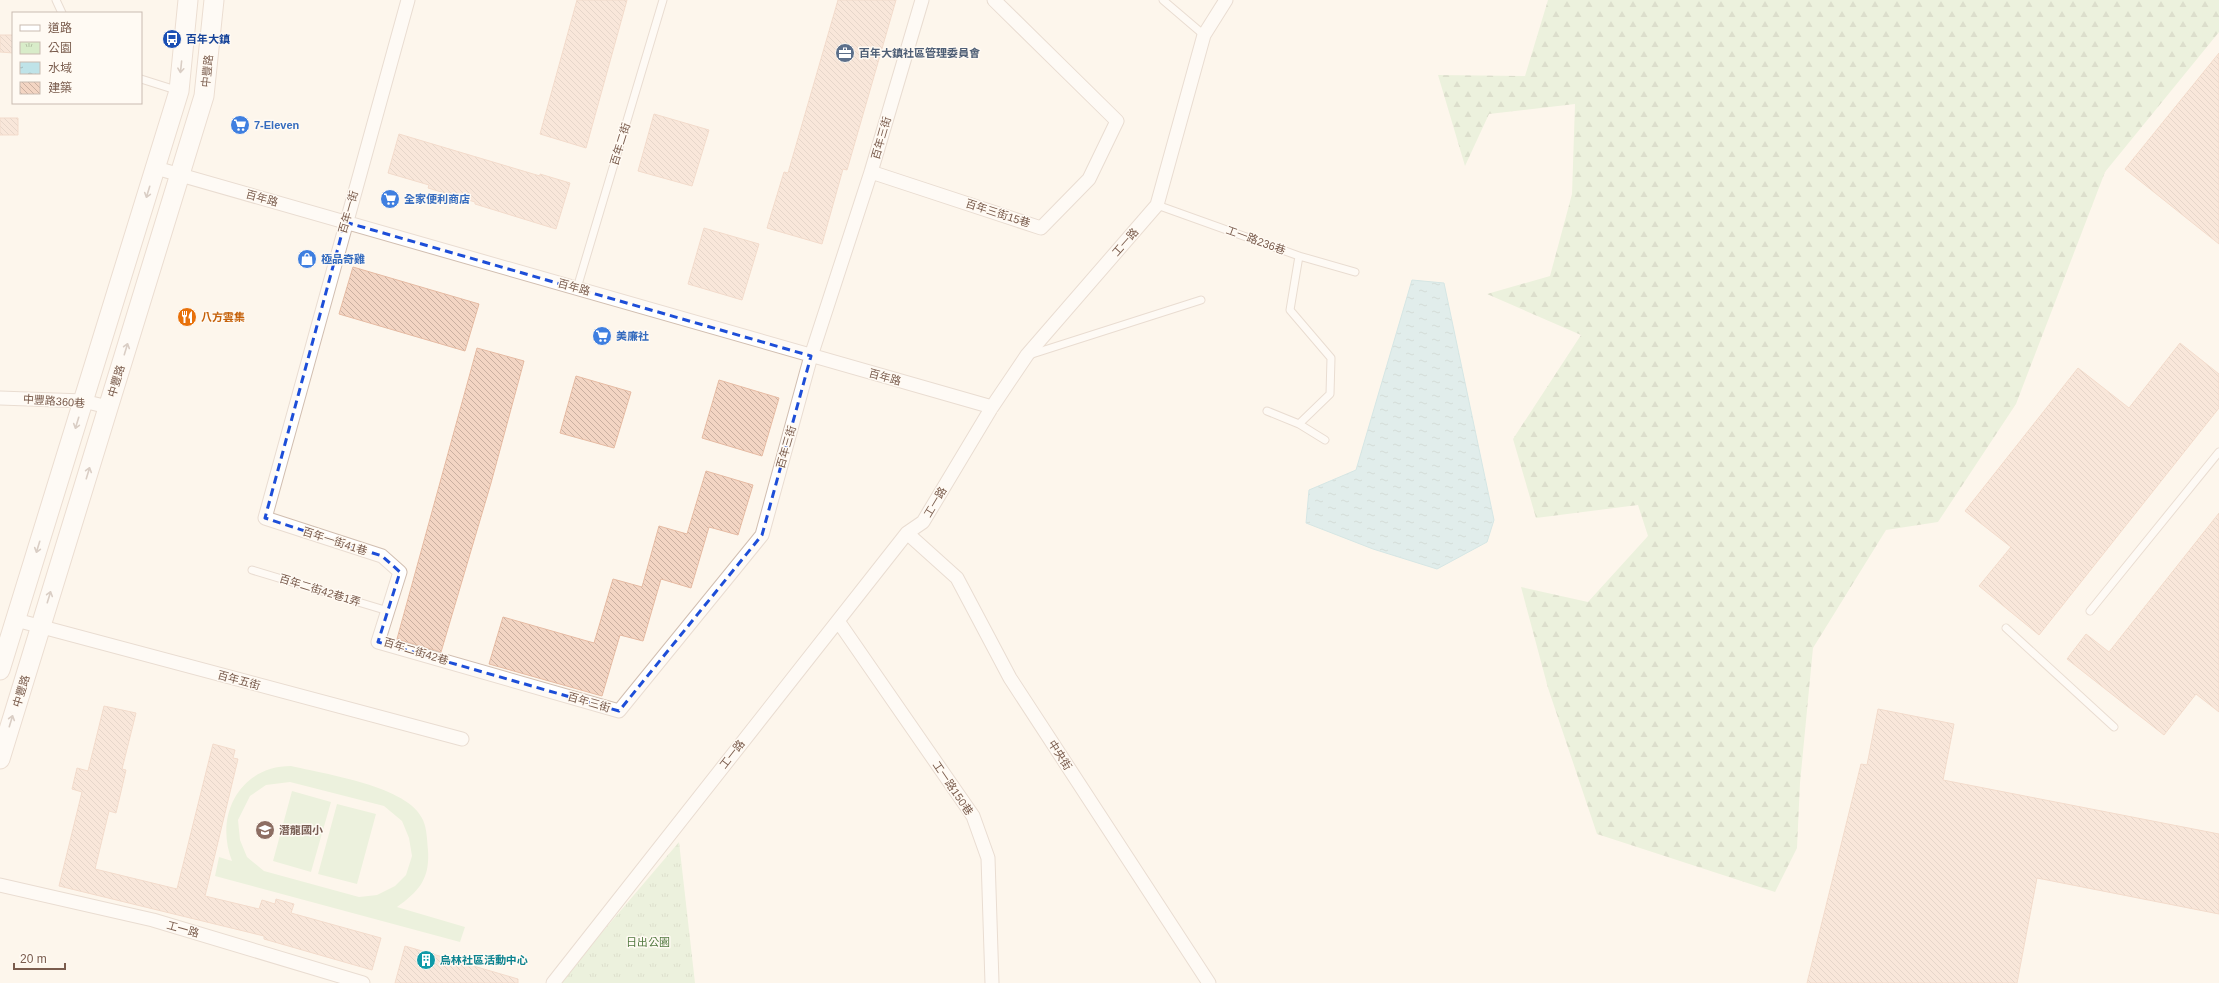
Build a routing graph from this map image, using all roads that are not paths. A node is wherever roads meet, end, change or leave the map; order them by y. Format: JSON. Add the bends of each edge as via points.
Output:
{"nodes":[{"id":1,"x":56,"y":0,"type":"edge"},
{"id":2,"x":188,"y":0,"type":"edge"},
{"id":3,"x":214,"y":0,"type":"edge"},
{"id":4,"x":408,"y":0,"type":"edge"},
{"id":5,"x":663,"y":0,"type":"edge"},
{"id":6,"x":922,"y":0,"type":"edge"},
{"id":7,"x":994,"y":0,"type":"edge"},
{"id":8,"x":1163,"y":0,"type":"edge"},
{"id":9,"x":1226,"y":0,"type":"edge"},
{"id":10,"x":62,"y":12,"type":"edge"},
{"id":11,"x":1204,"y":35,"type":"junction"},
{"id":12,"x":142,"y":79,"type":"edge"},
{"id":13,"x":179,"y":91,"type":"junction"},
{"id":14,"x":156,"y":168,"type":"junction"},
{"id":15,"x":871,"y":172,"type":"junction"},
{"id":16,"x":180,"y":174,"type":"junction"},
{"id":17,"x":1157,"y":205,"type":"junction"},
{"id":18,"x":346,"y":222,"type":"junction"},
{"id":19,"x":1299,"y":256,"type":"junction"},
{"id":20,"x":1355,"y":272,"type":"dead end"},
{"id":21,"x":577,"y":288,"type":"junction"},
{"id":22,"x":1201,"y":300,"type":"dead end"},
{"id":23,"x":1027,"y":355,"type":"junction"},
{"id":24,"x":811,"y":356,"type":"junction"},
{"id":25,"x":0,"y":398,"type":"edge"},
{"id":26,"x":83,"y":402,"type":"junction"},
{"id":27,"x":108,"y":407,"type":"junction"},
{"id":28,"x":992,"y":407,"type":"junction"},
{"id":29,"x":1267,"y":411,"type":"dead end"},
{"id":30,"x":1299,"y":424,"type":"junction"},
{"id":31,"x":1325,"y":440,"type":"dead end"},
{"id":32,"x":2219,"y":452,"type":"edge"},
{"id":33,"x":265,"y":518,"type":"joint"},
{"id":34,"x":907,"y":533,"type":"junction"},
{"id":35,"x":252,"y":570,"type":"dead end"},
{"id":36,"x":400,"y":572,"type":"joint"},
{"id":37,"x":388,"y":611,"type":"junction"},
{"id":38,"x":2090,"y":611,"type":"dead end"},
{"id":39,"x":16,"y":620,"type":"junction"},
{"id":40,"x":838,"y":621,"type":"junction"},
{"id":41,"x":40,"y":627,"type":"junction"},
{"id":42,"x":2006,"y":628,"type":"dead end"},
{"id":43,"x":474,"y":669,"type":"joint"},
{"id":44,"x":0,"y":670,"type":"edge"},
{"id":45,"x":2114,"y":727,"type":"dead end"},
{"id":46,"x":462,"y":739,"type":"dead end"},
{"id":47,"x":0,"y":759,"type":"edge"},
{"id":48,"x":0,"y":885,"type":"edge"},
{"id":49,"x":363,"y":983,"type":"edge"},
{"id":50,"x":553,"y":983,"type":"edge"},
{"id":51,"x":992,"y":983,"type":"edge"},
{"id":52,"x":1209,"y":983,"type":"edge"}],
"edges":[{"from":1,"to":10,"type":"lane"},
{"from":2,"to":13,"type":"main road","one_way":true},
{"from":3,"to":16,"type":"main road","name":"中豐路","via":[[204,96]]},
{"from":4,"to":18,"type":"street","name":"百年一街"},
{"from":5,"to":21,"type":"lane","name":"百年二街"},
{"from":6,"to":15,"type":"street","name":"百年三街"},
{"from":7,"to":15,"type":"street","name":"百年三街15巷","via":[[1117,121],[1089,179],[1042,228]]},
{"from":8,"to":11,"type":"lane"},
{"from":9,"to":11,"type":"street","name":"工一路"},
{"from":11,"to":17,"type":"street","name":"工一路"},
{"from":12,"to":13,"type":"lane"},
{"from":13,"to":14,"type":"main road"},
{"from":14,"to":16,"type":"street","name":"百年路"},
{"from":14,"to":26,"type":"main road","one_way":true},
{"from":15,"to":24,"type":"street","name":"百年三街"},
{"from":16,"to":18,"type":"street","name":"百年路"},
{"from":27,"to":16,"type":"main road","name":"中豐路","one_way":true},
{"from":17,"to":19,"type":"lane","name":"工一路236巷"},
{"from":17,"to":23,"type":"street","name":"工一路"},
{"from":18,"to":21,"type":"street","name":"百年路"},
{"from":18,"to":33,"type":"street","name":"百年一街"},
{"from":19,"to":20,"type":"lane","name":"工一路236巷"},
{"from":19,"to":30,"type":"lane","via":[[1290,310],[1331,358],[1330,394]]},
{"from":21,"to":24,"type":"street","name":"百年路"},
{"from":22,"to":23,"type":"lane"},
{"from":23,"to":28,"type":"street","name":"工一路"},
{"from":24,"to":28,"type":"street","name":"百年路"},
{"from":24,"to":43,"type":"street","name":"百年三街","via":[[762,535],[619,711]]},
{"from":25,"to":26,"type":"street","name":"中豐路360巷"},
{"from":26,"to":27,"type":"street","name":"中豐路360巷"},
{"from":26,"to":39,"type":"main road","one_way":true},
{"from":41,"to":27,"type":"main road","name":"中豐路","one_way":true},
{"from":28,"to":34,"type":"street","name":"工一路","via":[[923,522]]},
{"from":29,"to":30,"type":"lane"},
{"from":30,"to":31,"type":"lane"},
{"from":32,"to":38,"type":"lane"},
{"from":33,"to":36,"type":"street","name":"百年一街41巷","via":[[382,556]]},
{"from":34,"to":40,"type":"street","name":"工一路"},
{"from":34,"to":52,"type":"street","name":"中央街","via":[[958,578],[1010,678]]},
{"from":35,"to":37,"type":"lane","name":"百年二街42巷1弄"},
{"from":36,"to":37,"type":"street","name":"百年二街42巷"},
{"from":37,"to":43,"type":"street","name":"百年二街42巷","via":[[378,642]]},
{"from":39,"to":41,"type":"street","name":"百年五街"},
{"from":39,"to":44,"type":"main road"},
{"from":40,"to":50,"type":"street","name":"工一路"},
{"from":40,"to":51,"type":"street","name":"工一路150巷","via":[[973,816],[988,858]]},
{"from":41,"to":46,"type":"street","name":"百年五街"},
{"from":47,"to":41,"type":"main road","name":"中豐路","one_way":true},
{"from":42,"to":45,"type":"lane"},
{"from":48,"to":49,"type":"street","name":"工一路","via":[[153,920]]}]}
